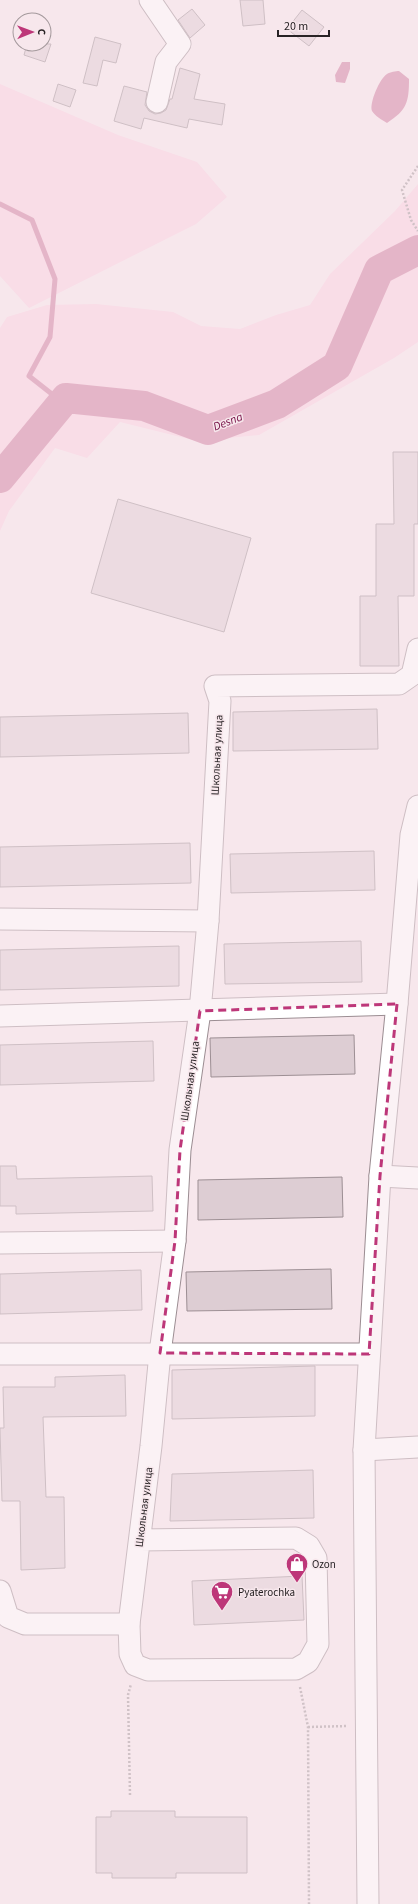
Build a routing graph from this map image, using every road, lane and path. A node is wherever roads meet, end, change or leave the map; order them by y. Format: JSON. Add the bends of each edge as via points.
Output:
{"nodes":[{"id":1,"x":150,"y":0,"type":"edge"},
{"id":2,"x":157,"y":102,"type":"dead end"},
{"id":3,"x":418,"y":166,"type":"edge"},
{"id":4,"x":418,"y":231,"type":"edge"},
{"id":5,"x":418,"y":649,"type":"edge"},
{"id":6,"x":418,"y":806,"type":"edge"},
{"id":7,"x":0,"y":919,"type":"edge"},
{"id":8,"x":208,"y":921,"type":"junction"},
{"id":9,"x":397,"y":1004,"type":"junction"},
{"id":10,"x":200,"y":1011,"type":"junction"},
{"id":11,"x":0,"y":1016,"type":"edge"},
{"id":12,"x":380,"y":1176,"type":"junction"},
{"id":13,"x":418,"y":1178,"type":"edge"},
{"id":14,"x":175,"y":1241,"type":"junction"},
{"id":15,"x":0,"y":1243,"type":"edge"},
{"id":16,"x":160,"y":1353,"type":"junction"},
{"id":17,"x":0,"y":1354,"type":"edge"},
{"id":18,"x":369,"y":1354,"type":"junction"},
{"id":19,"x":418,"y":1448,"type":"edge"},
{"id":20,"x":364,"y":1450,"type":"junction"},
{"id":21,"x":140,"y":1540,"type":"junction"},
{"id":22,"x":0,"y":1591,"type":"edge"},
{"id":23,"x":129,"y":1624,"type":"junction"},
{"id":24,"x":135,"y":1665,"type":"junction"},
{"id":25,"x":296,"y":1669,"type":"junction"},
{"id":26,"x":366,"y":1726,"type":"junction"},
{"id":27,"x":308,"y":1727,"type":"junction"},
{"id":28,"x":130,"y":1795,"type":"dead end"},
{"id":29,"x":309,"y":1904,"type":"edge"},
{"id":30,"x":368,"y":1904,"type":"edge"}],
"edges":[{"from":1,"to":2,"type":"street","via":[[180,44],[166,62]]},
{"from":3,"to":4,"type":"path","via":[[402,190],[411,220]]},
{"from":5,"to":8,"type":"street","name":"Школьная улица","via":[[412,675],[400,684],[215,686],[220,702]]},
{"from":6,"to":9,"type":"street","via":[[411,836]]},
{"from":7,"to":8,"type":"street"},
{"from":8,"to":10,"type":"street","name":"Школьная улица"},
{"from":9,"to":10,"type":"street"},
{"from":9,"to":12,"type":"street"},
{"from":10,"to":11,"type":"street"},
{"from":10,"to":14,"type":"street","name":"Школьная улица","via":[[180,1150]]},
{"from":12,"to":13,"type":"street"},
{"from":12,"to":18,"type":"street"},
{"from":14,"to":15,"type":"street"},
{"from":14,"to":16,"type":"street","name":"Школьная улица"},
{"from":16,"to":17,"type":"street"},
{"from":16,"to":18,"type":"street"},
{"from":16,"to":21,"type":"street","name":"Школьная улица"},
{"from":18,"to":20,"type":"street"},
{"from":19,"to":20,"type":"street"},
{"from":20,"to":26,"type":"street"},
{"from":21,"to":23,"type":"street","name":"Школьная улица"},
{"from":21,"to":25,"type":"street","via":[[296,1538],[309,1546],[316,1558],[318,1644],[308,1662]]},
{"from":22,"to":23,"type":"street","via":[[8,1617],[25,1624]]},
{"from":23,"to":24,"type":"street","name":"Школьная улица","via":[[130,1654]]},
{"from":24,"to":25,"type":"street","via":[[148,1670]]},
{"from":24,"to":28,"type":"path","via":[[128,1694]]},
{"from":25,"to":27,"type":"path"},
{"from":26,"to":27,"type":"path"},
{"from":26,"to":30,"type":"street"},
{"from":27,"to":29,"type":"path"}]}
